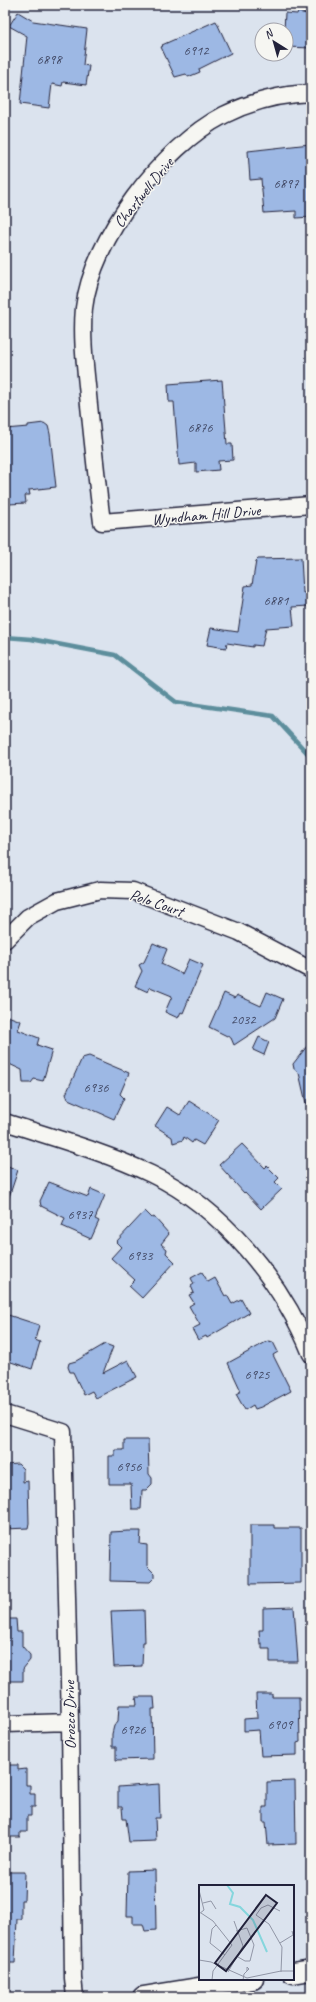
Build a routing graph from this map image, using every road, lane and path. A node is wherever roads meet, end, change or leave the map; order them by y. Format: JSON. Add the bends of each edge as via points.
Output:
{"nodes":[{"id":1,"x":311,"y":93,"type":"edge"},
{"id":2,"x":311,"y":505,"type":"edge"},
{"id":3,"x":102,"y":522,"type":"joint"},
{"id":4,"x":5,"y":940,"type":"edge"},
{"id":5,"x":311,"y":970,"type":"edge"},
{"id":6,"x":5,"y":1122,"type":"edge"},
{"id":7,"x":311,"y":1354,"type":"edge"},
{"id":8,"x":5,"y":1414,"type":"edge"},
{"id":9,"x":70,"y":1722,"type":"junction"},
{"id":10,"x":5,"y":1724,"type":"edge"},
{"id":11,"x":311,"y":1970,"type":"edge"},
{"id":12,"x":294,"y":1973,"type":"edge"},
{"id":13,"x":247,"y":1980,"type":"edge"},
{"id":14,"x":75,"y":1997,"type":"edge"},
{"id":15,"x":143,"y":1997,"type":"edge"}],
"edges":[{"from":1,"to":3,"type":"street","name":"Chartwell Drive","via":[[256,102],[223,115],[192,136],[163,163],[127,206],[108,236],[95,265],[84,308],[83,352]]},
{"from":2,"to":3,"type":"street","name":"Wyndham Hill Drive"},
{"from":4,"to":5,"type":"street","name":"Polo Court","via":[[28,917],[57,901],[100,890],[133,891],[239,932]]},
{"from":6,"to":7,"type":"street","via":[[121,1160],[184,1194],[219,1221],[264,1271],[280,1294]]},
{"from":8,"to":9,"type":"street","name":"Orozco Drive","via":[[63,1432]]},
{"from":9,"to":10,"type":"street"},
{"from":9,"to":14,"type":"street","name":"Orozco Drive"},
{"from":11,"to":12,"type":"street"},
{"from":13,"to":15,"type":"street"}]}
